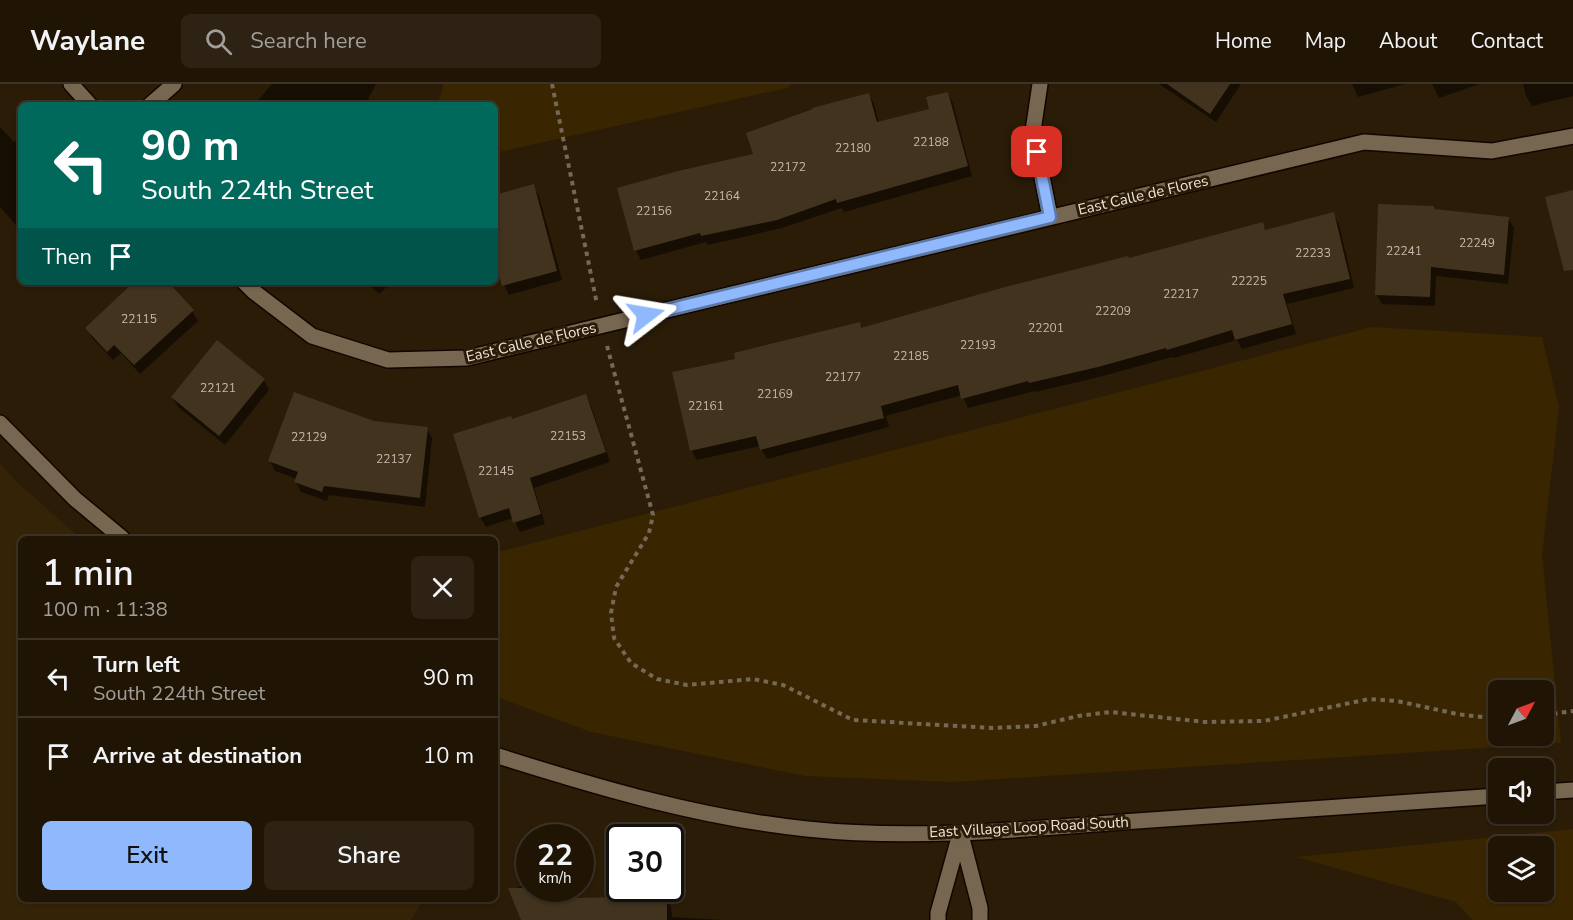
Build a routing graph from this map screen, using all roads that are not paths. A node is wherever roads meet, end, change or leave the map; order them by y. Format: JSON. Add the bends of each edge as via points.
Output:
{"nodes":[{"id":1,"x":71,"y":84,"type":"edge"},
{"id":2,"x":174,"y":84,"type":"edge"},
{"id":3,"x":1040,"y":84,"type":"edge"},
{"id":4,"x":87,"y":102,"type":"edge"},
{"id":5,"x":153,"y":102,"type":"edge"},
{"id":6,"x":1573,"y":136,"type":"edge"},
{"id":7,"x":1050,"y":217,"type":"junction"},
{"id":8,"x":247,"y":285,"type":"edge"},
{"id":9,"x":0,"y":423,"type":"edge"},
{"id":10,"x":120,"y":536,"type":"edge"},
{"id":11,"x":498,"y":756,"type":"edge"},
{"id":12,"x":1573,"y":790,"type":"edge"},
{"id":13,"x":1554,"y":791,"type":"edge"},
{"id":14,"x":1488,"y":797,"type":"edge"},
{"id":15,"x":960,"y":834,"type":"junction"},
{"id":16,"x":938,"y":920,"type":"edge"},
{"id":17,"x":980,"y":920,"type":"edge"}],
"edges":[{"from":1,"to":4,"type":"street"},
{"from":2,"to":5,"type":"street"},
{"from":3,"to":7,"type":"street","via":[[1033,131]]},
{"from":6,"to":7,"type":"street","name":"East Calle de Flores","via":[[1492,151],[1364,142]]},
{"from":7,"to":8,"type":"street","name":"East Calle de Flores","via":[[467,358],[388,360],[312,336]]},
{"from":9,"to":10,"type":"street","via":[[75,499]]},
{"from":11,"to":15,"type":"street","name":"East Village Loop Road South","via":[[646,800],[733,817],[806,829]]},
{"from":12,"to":13,"type":"street"},
{"from":14,"to":15,"type":"street","name":"East Village Loop Road South"},
{"from":15,"to":16,"type":"street"},
{"from":15,"to":17,"type":"street"}]}
